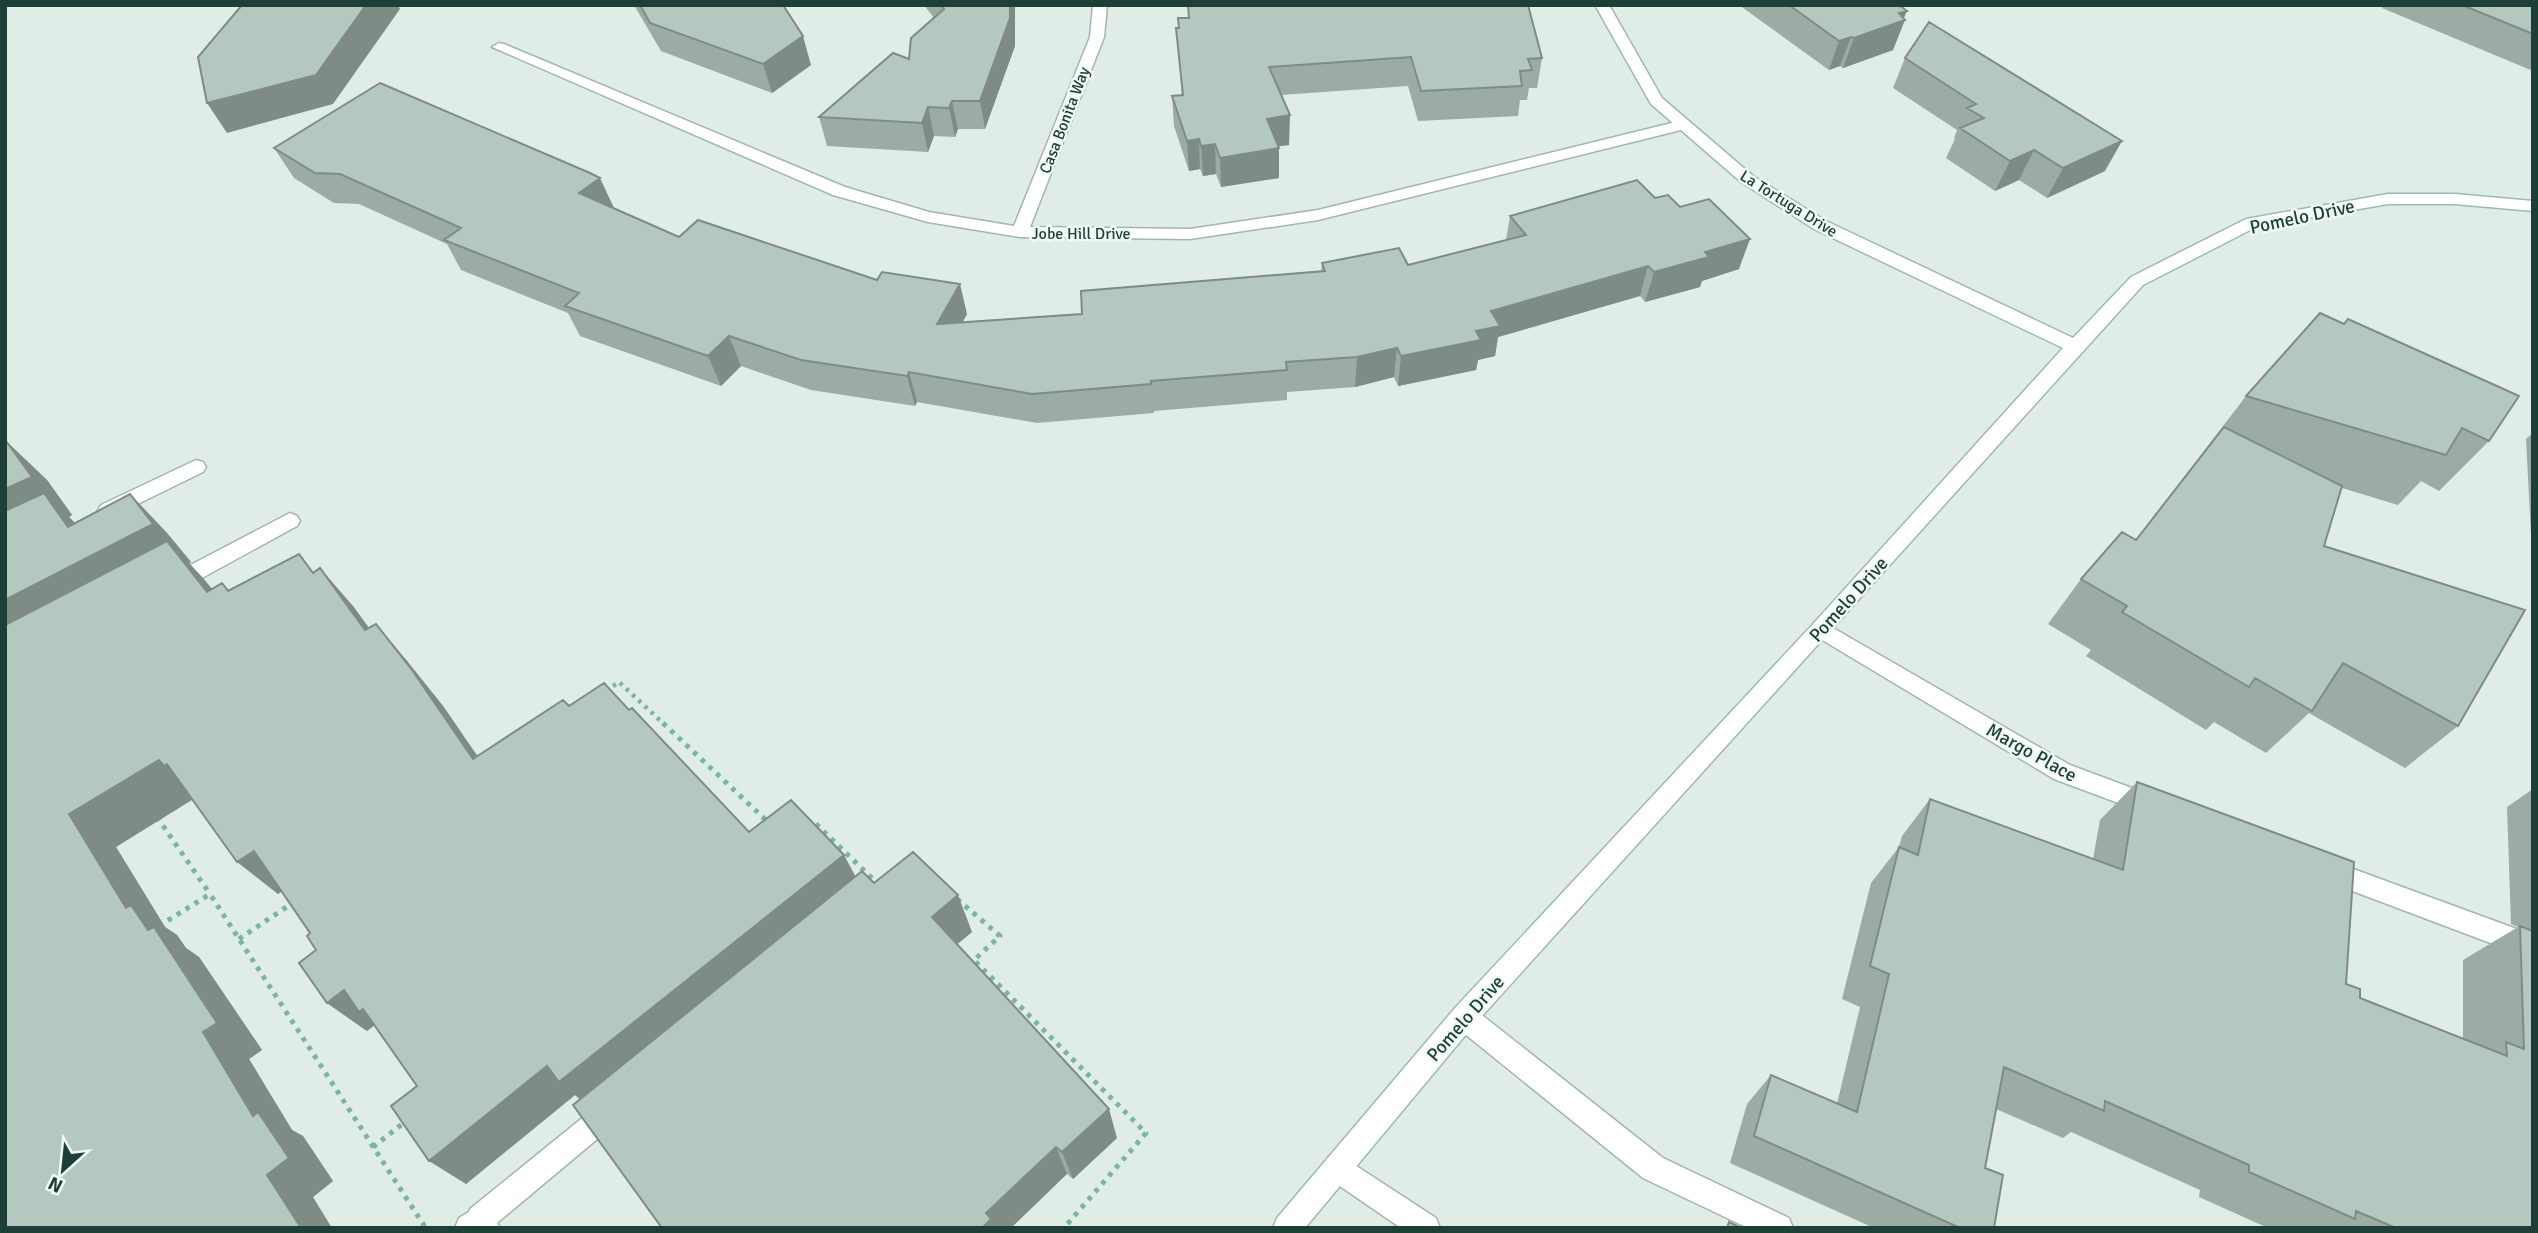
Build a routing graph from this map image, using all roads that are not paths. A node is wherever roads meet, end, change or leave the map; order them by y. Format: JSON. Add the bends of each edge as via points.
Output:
{"nodes":[{"id":1,"x":1100,"y":5,"type":"edge"},
{"id":2,"x":1602,"y":5,"type":"edge"},
{"id":3,"x":499,"y":47,"type":"dead end"},
{"id":4,"x":1684,"y":125,"type":"junction"},
{"id":5,"x":2533,"y":206,"type":"edge"},
{"id":6,"x":1020,"y":232,"type":"junction"},
{"id":7,"x":2075,"y":346,"type":"junction"},
{"id":8,"x":196,"y":467,"type":"dead end"},
{"id":9,"x":89,"y":519,"type":"edge"},
{"id":10,"x":290,"y":521,"type":"dead end"},
{"id":11,"x":148,"y":597,"type":"edge"},
{"id":12,"x":1821,"y":629,"type":"junction"},
{"id":13,"x":2164,"y":810,"type":"edge"},
{"id":14,"x":2304,"y":862,"type":"edge"},
{"id":15,"x":2533,"y":947,"type":"edge"},
{"id":16,"x":1464,"y":1017,"type":"junction"},
{"id":17,"x":628,"y":1097,"type":"edge"},
{"id":18,"x":1338,"y":1168,"type":"junction"},
{"id":19,"x":478,"y":1225,"type":"edge"},
{"id":20,"x":1287,"y":1228,"type":"edge"},
{"id":21,"x":1426,"y":1228,"type":"edge"},
{"id":22,"x":1779,"y":1228,"type":"edge"}],
"edges":[{"from":1,"to":6,"type":"street","name":"Casa Bonita Way","via":[[1097,37]]},
{"from":2,"to":4,"type":"street","name":"La Tortuga Drive","via":[[1656,101]]},
{"from":3,"to":6,"type":"street","name":"Jobe Hill Drive","via":[[839,191],[928,217]]},
{"from":4,"to":6,"type":"street","name":"Jobe Hill Drive","via":[[1318,215],[1190,234]]},
{"from":4,"to":7,"type":"street","name":"La Tortuga Drive","via":[[1747,179],[1820,225]]},
{"from":5,"to":7,"type":"street","name":"Pomelo Drive","via":[[2388,199],[2252,223],[2137,281]]},
{"from":7,"to":12,"type":"street","name":"Pomelo Drive"},
{"from":8,"to":9,"type":"street"},
{"from":10,"to":11,"type":"street"},
{"from":12,"to":13,"type":"street","name":"Margo Place","via":[[2062,772]]},
{"from":12,"to":16,"type":"street","name":"Pomelo Drive"},
{"from":14,"to":15,"type":"street"},
{"from":16,"to":18,"type":"street","name":"Pomelo Drive"},
{"from":16,"to":22,"type":"street","via":[[1653,1168]]},
{"from":17,"to":19,"type":"street"},
{"from":18,"to":20,"type":"street","name":"Pomelo Drive"},
{"from":18,"to":21,"type":"street"}]}
